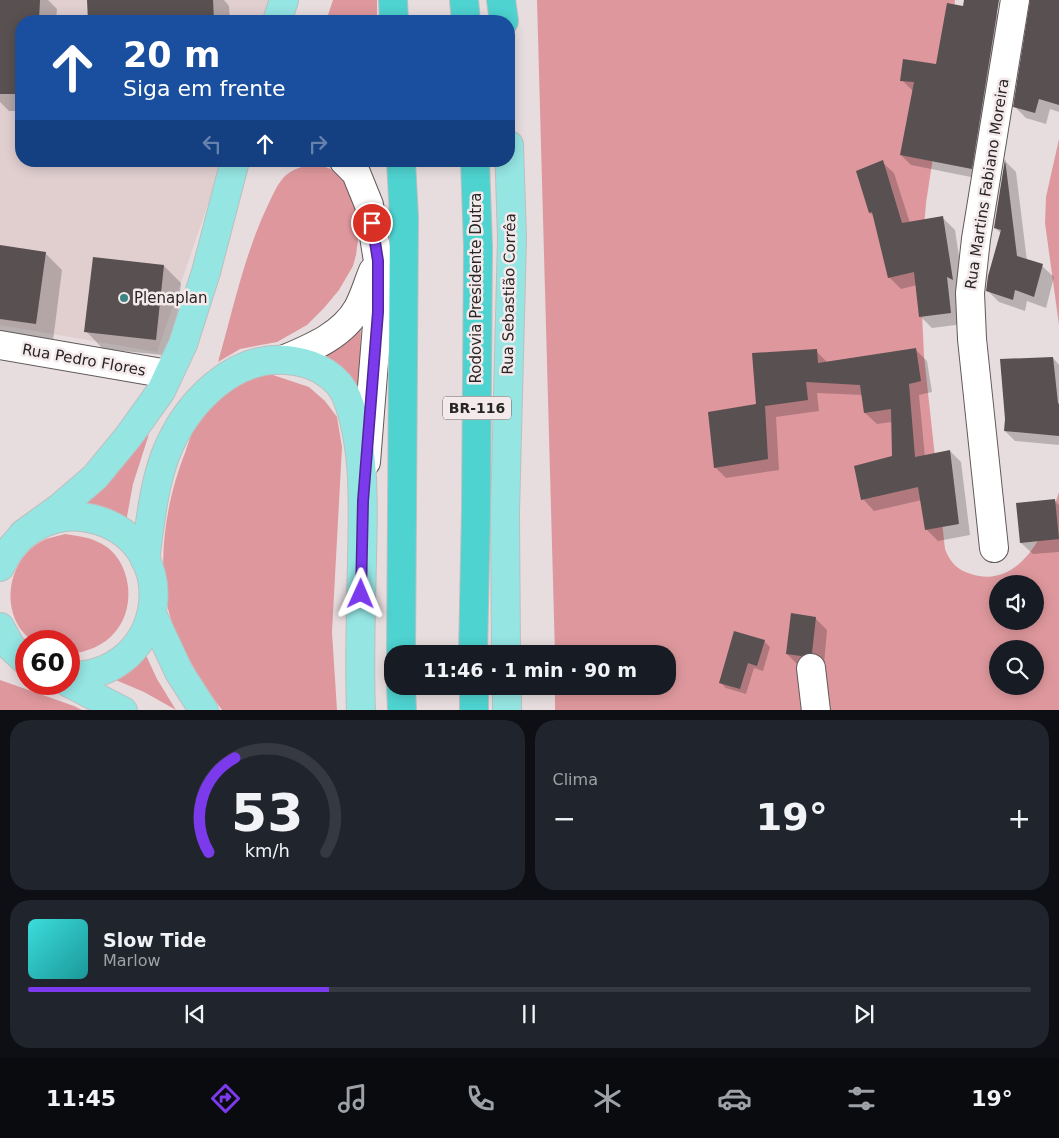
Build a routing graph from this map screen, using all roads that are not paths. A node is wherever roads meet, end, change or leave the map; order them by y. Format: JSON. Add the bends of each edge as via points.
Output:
{"nodes":[{"id":1,"x":284,"y":0,"type":"edge"},
{"id":2,"x":394,"y":0,"type":"edge"},
{"id":3,"x":464,"y":0,"type":"edge"},
{"id":4,"x":501,"y":0,"type":"edge"},
{"id":5,"x":505,"y":0,"type":"edge"},
{"id":6,"x":1015,"y":0,"type":"edge"},
{"id":7,"x":279,"y":15,"type":"edge"},
{"id":8,"x":394,"y":15,"type":"edge"},
{"id":9,"x":465,"y":15,"type":"edge"},
{"id":10,"x":504,"y":15,"type":"edge"},
{"id":11,"x":505,"y":15,"type":"edge"},
{"id":12,"x":233,"y":167,"type":"edge"},
{"id":13,"x":350,"y":167,"type":"edge"},
{"id":14,"x":401,"y":167,"type":"edge"},
{"id":15,"x":475,"y":167,"type":"edge"},
{"id":16,"x":510,"y":167,"type":"edge"},
{"id":17,"x":378,"y":261,"type":"junction"},
{"id":18,"x":0,"y":345,"type":"edge"},
{"id":19,"x":285,"y":359,"type":"junction"},
{"id":20,"x":168,"y":374,"type":"junction"},
{"id":21,"x":363,"y":501,"type":"junction"},
{"id":22,"x":23,"y":534,"type":"junction"},
{"id":23,"x":994,"y":548,"type":"dead end"},
{"id":24,"x":145,"y":560,"type":"junction"},
{"id":25,"x":0,"y":567,"type":"edge"},
{"id":26,"x":152,"y":614,"type":"junction"},
{"id":27,"x":0,"y":627,"type":"edge"},
{"id":28,"x":400,"y":645,"type":"edge"},
{"id":29,"x":473,"y":645,"type":"edge"},
{"id":30,"x":506,"y":645,"type":"edge"},
{"id":31,"x":15,"y":651,"type":"edge"},
{"id":32,"x":811,"y":668,"type":"dead end"},
{"id":33,"x":80,"y":675,"type":"edge"},
{"id":34,"x":80,"y":688,"type":"edge"},
{"id":35,"x":401,"y":695,"type":"edge"},
{"id":36,"x":474,"y":695,"type":"edge"},
{"id":37,"x":507,"y":695,"type":"edge"},
{"id":38,"x":123,"y":710,"type":"edge"},
{"id":39,"x":204,"y":710,"type":"edge"},
{"id":40,"x":361,"y":710,"type":"edge"},
{"id":41,"x":402,"y":710,"type":"edge"},
{"id":42,"x":474,"y":710,"type":"edge"},
{"id":43,"x":507,"y":710,"type":"edge"},
{"id":44,"x":816,"y":710,"type":"edge"}],
"edges":[{"from":1,"to":7,"type":"main road"},
{"from":2,"to":8,"type":"highway"},
{"from":3,"to":9,"type":"highway"},
{"from":4,"to":10,"type":"highway"},
{"from":5,"to":11,"type":"street"},
{"from":6,"to":23,"type":"street","name":"Rua Martins Fabiano Moreira","via":[[970,293]]},
{"from":12,"to":20,"type":"main road","via":[[206,272],[183,344]]},
{"from":13,"to":17,"type":"street","via":[[356,173],[369,204]]},
{"from":14,"to":28,"type":"highway","via":[[404,218]]},
{"from":15,"to":29,"type":"highway","name":"Rodovia Presidente Dutra","number":"BR-116","via":[[478,247]]},
{"from":16,"to":30,"type":"main road","name":"Rua Sebastião Corrêa","via":[[512,238],[505,513]]},
{"from":17,"to":19,"type":"street","via":[[358,309],[347,322],[325,340]]},
{"from":17,"to":21,"type":"street","via":[[378,312]]},
{"from":18,"to":20,"type":"street","name":"Rua Pedro Flores"},
{"from":19,"to":21,"type":"main road","via":[[323,370],[338,382],[346,396],[354,418]]},
{"from":19,"to":24,"type":"main road","via":[[260,361],[238,370],[211,388],[196,403],[166,456],[150,516]]},
{"from":20,"to":22,"type":"main road","via":[[161,391],[144,415],[95,477]]},
{"from":21,"to":40,"type":"main road"},
{"from":22,"to":24,"type":"main road","via":[[61,517],[90,518],[116,528],[128,537]]},
{"from":22,"to":25,"type":"main road"},
{"from":24,"to":26,"type":"main road","via":[[153,589]]},
{"from":26,"to":33,"type":"main road","via":[[142,638],[120,662]]},
{"from":26,"to":39,"type":"main road","via":[[179,672]]},
{"from":27,"to":31,"type":"main road"},
{"from":32,"to":44,"type":"street"},
{"from":34,"to":38,"type":"main road"},
{"from":35,"to":41,"type":"highway"},
{"from":36,"to":42,"type":"highway"},
{"from":37,"to":43,"type":"main road"}]}
